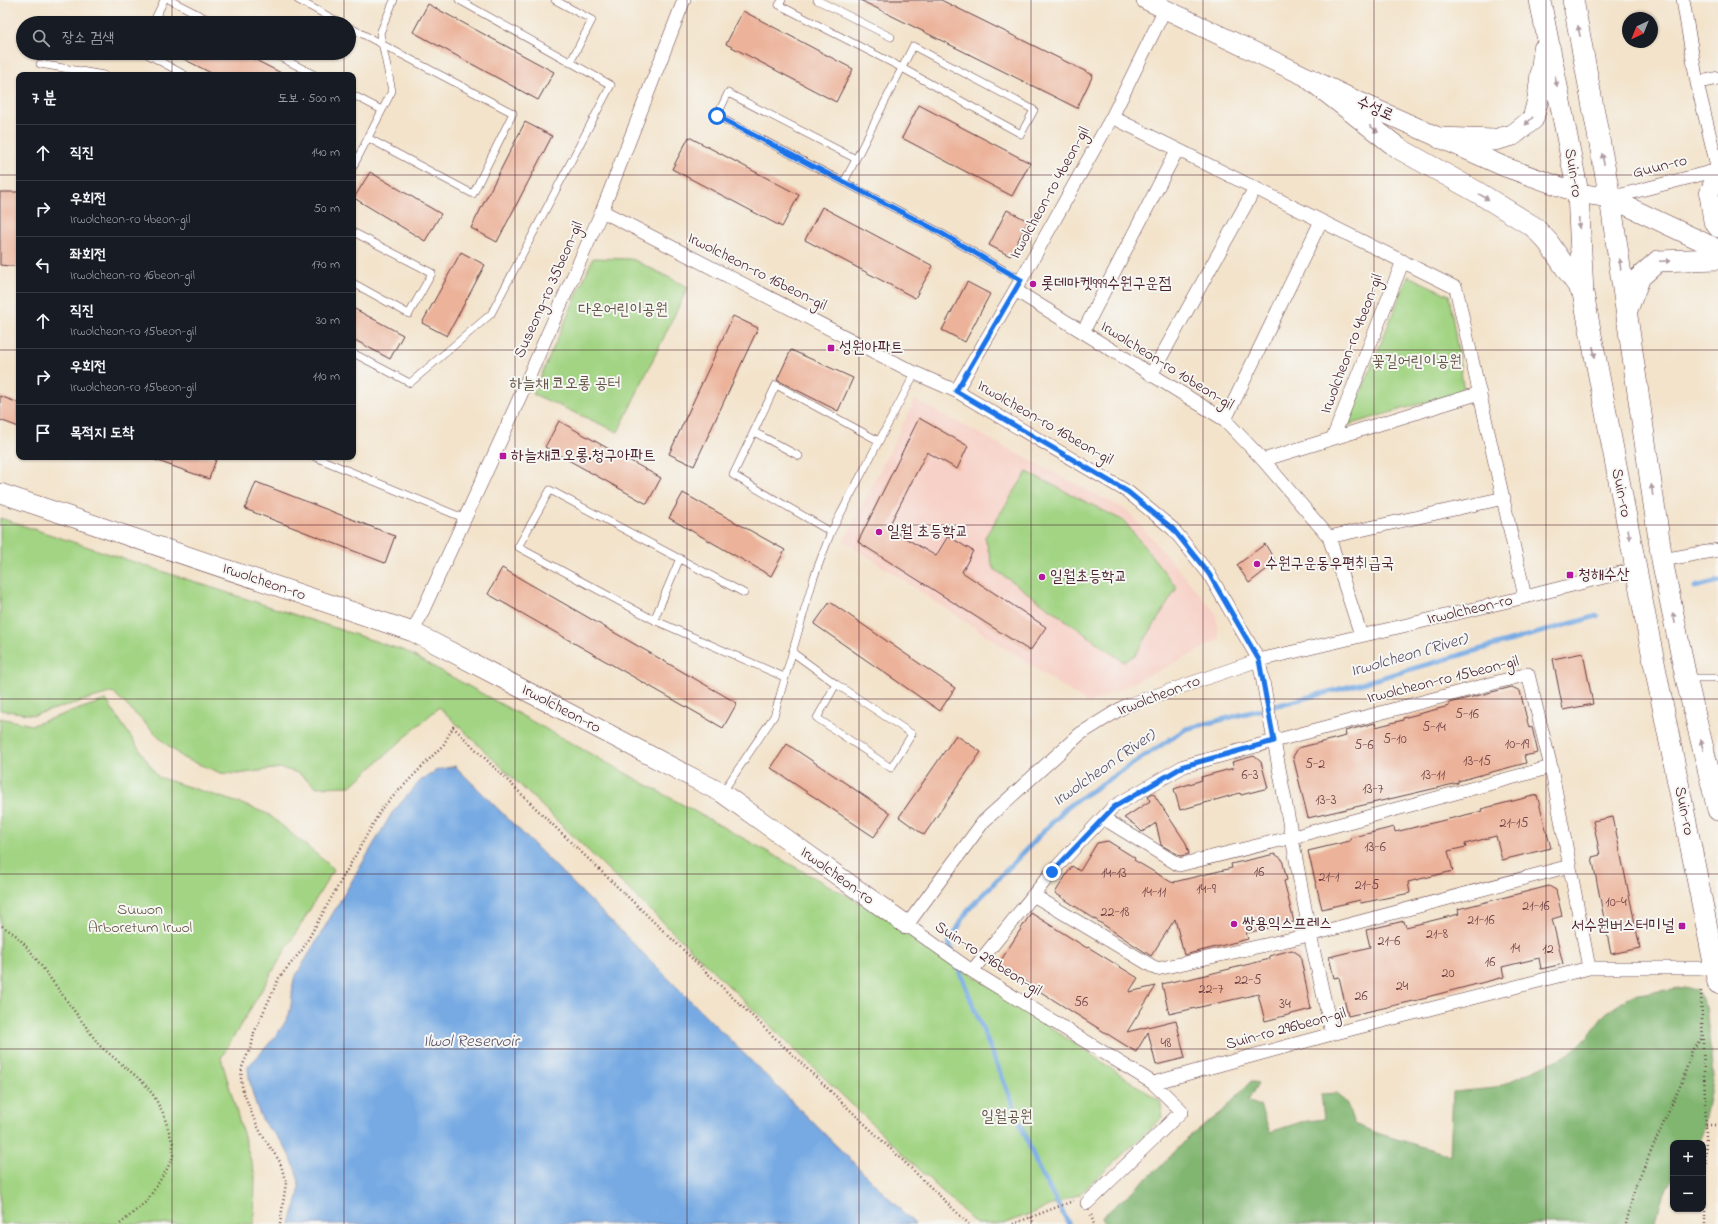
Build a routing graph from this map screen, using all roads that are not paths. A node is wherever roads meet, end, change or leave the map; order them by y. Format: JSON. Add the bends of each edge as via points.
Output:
{"nodes":[{"id":1,"x":164,"y":0,"type":"edge"},
{"id":2,"x":170,"y":0,"type":"edge"},
{"id":3,"x":298,"y":0,"type":"edge"},
{"id":4,"x":394,"y":0,"type":"edge"},
{"id":5,"x":459,"y":0,"type":"edge"},
{"id":6,"x":555,"y":0,"type":"edge"},
{"id":7,"x":684,"y":0,"type":"edge"},
{"id":8,"x":782,"y":0,"type":"edge"},
{"id":9,"x":817,"y":0,"type":"edge"},
{"id":10,"x":1146,"y":0,"type":"edge"},
{"id":11,"x":1540,"y":0,"type":"edge"},
{"id":12,"x":1573,"y":0,"type":"edge"},
{"id":13,"x":1685,"y":1,"type":"edge"},
{"id":14,"x":1168,"y":5,"type":"edge"},
{"id":15,"x":156,"y":16,"type":"edge"},
{"id":16,"x":201,"y":16,"type":"edge"},
{"id":17,"x":328,"y":16,"type":"edge"},
{"id":18,"x":1546,"y":29,"type":"junction"},
{"id":19,"x":356,"y":31,"type":"edge"},
{"id":20,"x":891,"y":37,"type":"dead end"},
{"id":21,"x":382,"y":45,"type":"junction"},
{"id":22,"x":158,"y":60,"type":"edge"},
{"id":23,"x":286,"y":60,"type":"edge"},
{"id":24,"x":570,"y":63,"type":"junction"},
{"id":25,"x":40,"y":64,"type":"dead end"},
{"id":26,"x":902,"y":68,"type":"junction"},
{"id":27,"x":87,"y":72,"type":"edge"},
{"id":28,"x":180,"y":72,"type":"edge"},
{"id":29,"x":309,"y":72,"type":"edge"},
{"id":30,"x":1718,"y":78,"type":"edge"},
{"id":31,"x":1310,"y":79,"type":"junction"},
{"id":32,"x":1698,"y":83,"type":"junction"},
{"id":33,"x":356,"y":97,"type":"edge"},
{"id":34,"x":382,"y":110,"type":"junction"},
{"id":35,"x":1112,"y":117,"type":"junction"},
{"id":36,"x":368,"y":138,"type":"junction"},
{"id":37,"x":1440,"y":138,"type":"junction"},
{"id":38,"x":1178,"y":150,"type":"junction"},
{"id":39,"x":856,"y":159,"type":"junction"},
{"id":40,"x":356,"y":160,"type":"edge"},
{"id":41,"x":1718,"y":170,"type":"edge"},
{"id":42,"x":844,"y":182,"type":"junction"},
{"id":43,"x":1255,"y":188,"type":"junction"},
{"id":44,"x":1578,"y":193,"type":"junction"},
{"id":45,"x":1610,"y":198,"type":"junction"},
{"id":46,"x":602,"y":211,"type":"junction"},
{"id":47,"x":1321,"y":221,"type":"junction"},
{"id":48,"x":1718,"y":228,"type":"edge"},
{"id":49,"x":356,"y":234,"type":"edge"},
{"id":50,"x":1718,"y":249,"type":"edge"},
{"id":51,"x":1718,"y":259,"type":"edge"},
{"id":52,"x":1403,"y":261,"type":"junction"},
{"id":53,"x":1018,"y":285,"type":"junction"},
{"id":54,"x":356,"y":286,"type":"edge"},
{"id":55,"x":1583,"y":293,"type":"junction"},
{"id":56,"x":1626,"y":310,"type":"junction"},
{"id":57,"x":1083,"y":332,"type":"junction"},
{"id":58,"x":356,"y":355,"type":"edge"},
{"id":59,"x":915,"y":373,"type":"junction"},
{"id":60,"x":1151,"y":374,"type":"junction"},
{"id":61,"x":956,"y":391,"type":"junction"},
{"id":62,"x":1480,"y":393,"type":"junction"},
{"id":63,"x":1225,"y":420,"type":"junction"},
{"id":64,"x":754,"y":432,"type":"junction"},
{"id":65,"x":1333,"y":438,"type":"junction"},
{"id":66,"x":879,"y":441,"type":"junction"},
{"id":67,"x":799,"y":456,"type":"dead end"},
{"id":68,"x":323,"y":460,"type":"edge"},
{"id":69,"x":331,"y":460,"type":"edge"},
{"id":70,"x":1263,"y":460,"type":"junction"},
{"id":71,"x":334,"y":464,"type":"junction"},
{"id":72,"x":0,"y":493,"type":"edge"},
{"id":73,"x":1504,"y":498,"type":"junction"},
{"id":74,"x":466,"y":519,"type":"junction"},
{"id":75,"x":831,"y":532,"type":"junction"},
{"id":76,"x":1329,"y":537,"type":"junction"},
{"id":77,"x":1718,"y":550,"type":"edge"},
{"id":78,"x":680,"y":558,"type":"junction"},
{"id":79,"x":1662,"y":560,"type":"junction"},
{"id":80,"x":1636,"y":568,"type":"junction"},
{"id":81,"x":744,"y":593,"type":"dead end"},
{"id":82,"x":1525,"y":597,"type":"junction"},
{"id":83,"x":654,"y":620,"type":"junction"},
{"id":84,"x":413,"y":632,"type":"junction"},
{"id":85,"x":1361,"y":635,"type":"junction"},
{"id":86,"x":792,"y":652,"type":"junction"},
{"id":87,"x":1259,"y":660,"type":"junction"},
{"id":88,"x":784,"y":677,"type":"junction"},
{"id":89,"x":1686,"y":678,"type":"junction"},
{"id":90,"x":1718,"y":678,"type":"edge"},
{"id":91,"x":836,"y":684,"type":"junction"},
{"id":92,"x":1274,"y":741,"type":"junction"},
{"id":93,"x":1551,"y":767,"type":"junction"},
{"id":94,"x":722,"y":794,"type":"junction"},
{"id":95,"x":1718,"y":810,"type":"edge"},
{"id":96,"x":1102,"y":818,"type":"junction"},
{"id":97,"x":1293,"y":837,"type":"junction"},
{"id":98,"x":1570,"y":866,"type":"junction"},
{"id":99,"x":1033,"y":896,"type":"junction"},
{"id":100,"x":907,"y":925,"type":"junction"},
{"id":101,"x":1310,"y":935,"type":"junction"},
{"id":102,"x":1589,"y":968,"type":"junction"},
{"id":103,"x":972,"y":971,"type":"junction"},
{"id":104,"x":1711,"y":973,"type":"edge"},
{"id":105,"x":1332,"y":1034,"type":"junction"},
{"id":106,"x":1153,"y":1083,"type":"junction"},
{"id":107,"x":1087,"y":1203,"type":"road end"}],
"edges":[{"from":1,"to":15,"type":"lane"},
{"from":2,"to":16,"type":"lane"},
{"from":3,"to":17,"type":"lane"},
{"from":4,"to":21,"type":"lane","via":[[380,32]]},
{"from":5,"to":24,"type":"lane"},
{"from":6,"to":24,"type":"lane","via":[[592,20]]},
{"from":7,"to":46,"type":"street","name":"Suseong-ro 35beon-gil"},
{"from":8,"to":26,"type":"lane","via":[[779,5]]},
{"from":9,"to":20,"type":"lane"},
{"from":10,"to":14,"type":"street","name":"수성로"},
{"from":11,"to":18,"type":"main road","name":"Suin-ro"},
{"from":45,"to":12,"type":"main road","name":"Suin-ro","one_way":true},
{"from":13,"to":32,"type":"street"},
{"from":14,"to":31,"type":"street","name":"수성로"},
{"from":14,"to":35,"type":"street"},
{"from":18,"to":37,"type":"main road","one_way":true,"via":[[1538,99],[1533,119],[1513,135],[1494,140]]},
{"from":18,"to":44,"type":"main road","name":"Suin-ro","one_way":true},
{"from":19,"to":21,"type":"lane"},
{"from":21,"to":34,"type":"lane","via":[[392,91]]},
{"from":21,"to":36,"type":"lane","via":[[513,113],[473,194]]},
{"from":22,"to":28,"type":"lane"},
{"from":23,"to":29,"type":"lane"},
{"from":24,"to":58,"type":"lane","via":[[611,86],[491,314],[410,383]]},
{"from":25,"to":27,"type":"lane"},
{"from":26,"to":26,"type":"lane","via":[[1021,134],[1034,110],[913,46]]},
{"from":26,"to":39,"type":"lane"},
{"from":30,"to":32,"type":"street"},
{"from":31,"to":37,"type":"street","name":"수성로"},
{"from":31,"to":55,"type":"main road","one_way":true,"via":[[1398,148],[1534,227],[1548,242]]},
{"from":32,"to":41,"type":"street"},
{"from":33,"to":34,"type":"lane"},
{"from":34,"to":36,"type":"lane"},
{"from":35,"to":38,"type":"street","name":"Irwolcheon-ro 4beon-gil"},
{"from":35,"to":53,"type":"street","name":"Irwolcheon-ro 4beon-gil"},
{"from":36,"to":40,"type":"lane"},
{"from":37,"to":44,"type":"street","name":"수성로","via":[[1506,167]]},
{"from":38,"to":43,"type":"street","name":"Irwolcheon-ro 4beon-gil"},
{"from":38,"to":57,"type":"street"},
{"from":39,"to":42,"type":"lane"},
{"from":39,"to":42,"type":"lane","via":[[728,93],[717,116]]},
{"from":41,"to":45,"type":"street","name":"Guun-ro"},
{"from":41,"to":48,"type":"street","via":[[1709,194],[1713,221]]},
{"from":42,"to":53,"type":"lane","via":[[936,230]]},
{"from":43,"to":47,"type":"street","name":"Irwolcheon-ro 4beon-gil"},
{"from":43,"to":60,"type":"street"},
{"from":44,"to":45,"type":"street","name":"수성로"},
{"from":44,"to":55,"type":"main road","name":"Suin-ro","one_way":true},
{"from":45,"to":50,"type":"street","name":"수성로"},
{"from":56,"to":45,"type":"main road","name":"Suin-ro","one_way":true},
{"from":46,"to":59,"type":"street","name":"Irwolcheon-ro 16beon-gil"},
{"from":46,"to":74,"type":"street","name":"Suseong-ro 35beon-gil"},
{"from":47,"to":52,"type":"street","name":"Irwolcheon-ro 4beon-gil"},
{"from":47,"to":63,"type":"street"},
{"from":49,"to":54,"type":"lane","via":[[432,273],[409,314]]},
{"from":56,"to":51,"type":"main road","one_way":true,"via":[[1640,277],[1658,261]]},
{"from":52,"to":62,"type":"street","name":"Irwolcheon-ro 4beon-gil","via":[[1456,288]]},
{"from":52,"to":65,"type":"street","name":"Irwolcheon-ro 4beon-gil"},
{"from":53,"to":57,"type":"street","name":"Irwolcheon-ro 10beon-gil"},
{"from":53,"to":61,"type":"street","name":"Irwolcheon-ro 4beon-gil"},
{"from":55,"to":80,"type":"main road","name":"Suin-ro","one_way":true},
{"from":79,"to":56,"type":"main road","name":"Suin-ro","one_way":true},
{"from":57,"to":60,"type":"street","name":"Irwolcheon-ro 10beon-gil"},
{"from":59,"to":61,"type":"street","name":"Irwolcheon-ro 16beon-gil"},
{"from":59,"to":66,"type":"lane"},
{"from":60,"to":63,"type":"street","name":"Irwolcheon-ro 10beon-gil"},
{"from":61,"to":87,"type":"street","name":"Irwolcheon-ro 16beon-gil","via":[[1128,492],[1173,529],[1209,574]]},
{"from":62,"to":65,"type":"street","name":"Irwolcheon-ro 4beon-gil"},
{"from":62,"to":73,"type":"street","name":"Irwolcheon-ro 4beon-gil"},
{"from":63,"to":70,"type":"street","name":"Irwolcheon-ro 10beon-gil"},
{"from":64,"to":66,"type":"lane","via":[[776,385]]},
{"from":64,"to":67,"type":"lane"},
{"from":64,"to":75,"type":"lane","via":[[733,475]]},
{"from":65,"to":70,"type":"street","name":"Irwolcheon-ro 4beon-gil"},
{"from":66,"to":75,"type":"lane"},
{"from":68,"to":71,"type":"lane"},
{"from":69,"to":71,"type":"lane"},
{"from":70,"to":76,"type":"street","name":"Irwolcheon-ro 10beon-gil"},
{"from":71,"to":74,"type":"lane"},
{"from":72,"to":84,"type":"street","name":"Irwolcheon-ro"},
{"from":73,"to":76,"type":"street"},
{"from":73,"to":82,"type":"street","name":"Irwolcheon-ro 4beon-gil"},
{"from":74,"to":84,"type":"street","name":"Suseong-ro 35beon-gil"},
{"from":75,"to":86,"type":"lane","via":[[814,577]]},
{"from":76,"to":85,"type":"street","name":"Irwolcheon-ro 10beon-gil"},
{"from":77,"to":79,"type":"street"},
{"from":78,"to":81,"type":"lane"},
{"from":78,"to":83,"type":"lane"},
{"from":78,"to":83,"type":"lane","via":[[550,490],[518,547]]},
{"from":89,"to":79,"type":"main road","name":"Suin-ro","one_way":true},
{"from":80,"to":82,"type":"street","name":"Irwolcheon-ro"},
{"from":80,"to":104,"type":"main road","name":"Suin-ro"},
{"from":82,"to":85,"type":"street","name":"Irwolcheon-ro"},
{"from":83,"to":88,"type":"lane"},
{"from":84,"to":94,"type":"street","name":"Irwolcheon-ro"},
{"from":85,"to":87,"type":"street","name":"Irwolcheon-ro"},
{"from":86,"to":88,"type":"lane"},
{"from":86,"to":91,"type":"lane"},
{"from":87,"to":92,"type":"street"},
{"from":87,"to":100,"type":"street","name":"Irwolcheon-ro","via":[[1125,706],[1080,734],[984,821]]},
{"from":88,"to":94,"type":"lane","via":[[774,716]]},
{"from":89,"to":90,"type":"lane"},
{"from":95,"to":89,"type":"main road","name":"Suin-ro","one_way":true},
{"from":91,"to":91,"type":"lane","via":[[912,734],[891,768],[817,718]]},
{"from":92,"to":93,"type":"street","name":"Irwolcheon-ro 15beon-gil","via":[[1528,674]]},
{"from":92,"to":96,"type":"street","name":"Irwolcheon-ro 15beon-gil","via":[[1184,766],[1114,807]]},
{"from":92,"to":97,"type":"street"},
{"from":93,"to":97,"type":"street"},
{"from":93,"to":98,"type":"street","name":"Irwolcheon-ro 15beon-gil"},
{"from":94,"to":100,"type":"street","name":"Irwolcheon-ro"},
{"from":96,"to":97,"type":"street","via":[[1179,865]]},
{"from":96,"to":99,"type":"street","name":"Irwolcheon-ro 15beon-gil"},
{"from":97,"to":101,"type":"street"},
{"from":98,"to":101,"type":"street"},
{"from":98,"to":102,"type":"street","name":"Irwolcheon-ro 15beon-gil"},
{"from":99,"to":101,"type":"street","via":[[1157,969]]},
{"from":99,"to":103,"type":"street","name":"Irwolcheon-ro 15beon-gil"},
{"from":100,"to":103,"type":"street","name":"Suin-ro 296beon-gil"},
{"from":101,"to":105,"type":"street"},
{"from":102,"to":104,"type":"street","name":"Suin-ro 296beon-gil"},
{"from":102,"to":105,"type":"street","name":"Suin-ro 296beon-gil"},
{"from":103,"to":106,"type":"street","name":"Suin-ro 296beon-gil"},
{"from":105,"to":106,"type":"street","name":"Suin-ro 296beon-gil"},
{"from":106,"to":107,"type":"street","via":[[1182,1111]]}]}
